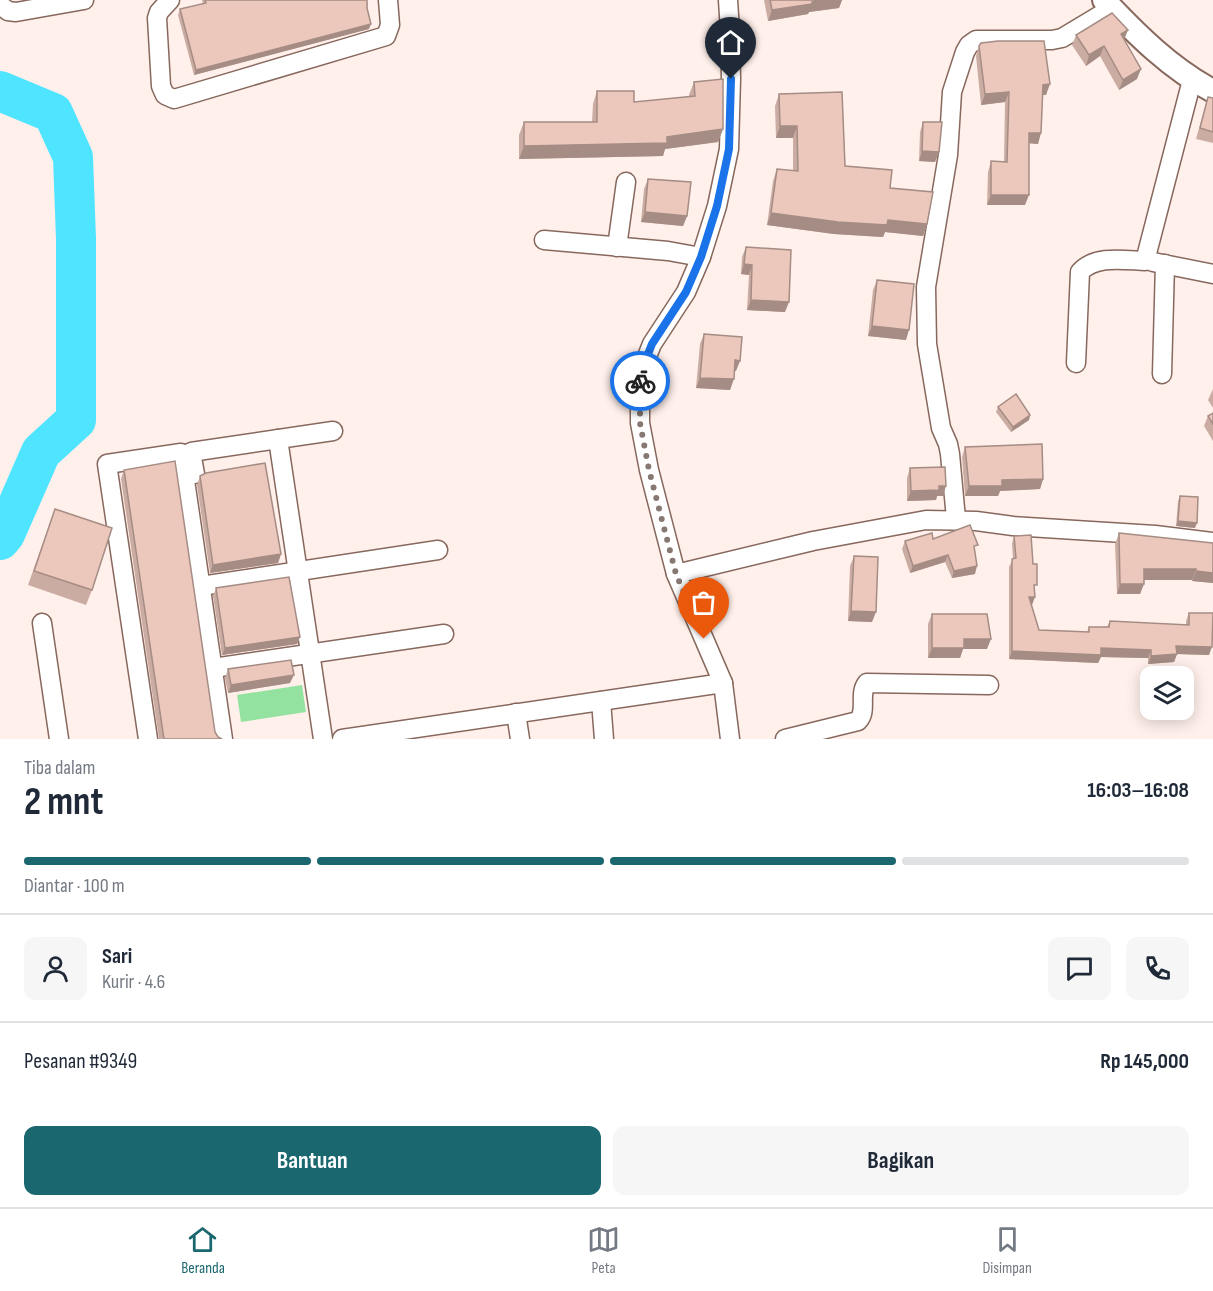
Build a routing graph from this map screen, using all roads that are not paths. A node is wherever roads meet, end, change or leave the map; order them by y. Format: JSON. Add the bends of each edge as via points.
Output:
{"nodes":[{"id":1,"x":84,"y":0,"type":"edge"},
{"id":2,"x":170,"y":0,"type":"edge"},
{"id":3,"x":388,"y":0,"type":"edge"},
{"id":4,"x":728,"y":0,"type":"edge"},
{"id":5,"x":1108,"y":4,"type":"edge"},
{"id":6,"x":0,"y":5,"type":"edge"},
{"id":7,"x":1192,"y":80,"type":"junction"},
{"id":8,"x":1213,"y":90,"type":"edge"},
{"id":9,"x":626,"y":182,"type":"dead end"},
{"id":10,"x":544,"y":240,"type":"dead end"},
{"id":11,"x":617,"y":247,"type":"junction"},
{"id":12,"x":701,"y":257,"type":"junction"},
{"id":13,"x":1145,"y":261,"type":"junction"},
{"id":14,"x":1165,"y":264,"type":"junction"},
{"id":15,"x":1213,"y":274,"type":"edge"},
{"id":16,"x":1076,"y":363,"type":"dead end"},
{"id":17,"x":1162,"y":374,"type":"dead end"},
{"id":18,"x":333,"y":431,"type":"dead end"},
{"id":19,"x":278,"y":439,"type":"junction"},
{"id":20,"x":956,"y":519,"type":"junction"},
{"id":21,"x":1213,"y":542,"type":"edge"},
{"id":22,"x":438,"y":550,"type":"dead end"},
{"id":23,"x":298,"y":571,"type":"junction"},
{"id":24,"x":676,"y":574,"type":"junction"},
{"id":25,"x":206,"y":585,"type":"junction"},
{"id":26,"x":42,"y":624,"type":"dead end"},
{"id":27,"x":444,"y":634,"type":"dead end"},
{"id":28,"x":310,"y":654,"type":"junction"},
{"id":29,"x":218,"y":667,"type":"junction"},
{"id":30,"x":723,"y":683,"type":"junction"},
{"id":31,"x":989,"y":685,"type":"dead end"},
{"id":32,"x":601,"y":701,"type":"junction"},
{"id":33,"x":516,"y":713,"type":"junction"},
{"id":34,"x":433,"y":732,"type":"edge"},
{"id":35,"x":59,"y":739,"type":"edge"},
{"id":36,"x":148,"y":739,"type":"edge"},
{"id":37,"x":224,"y":739,"type":"edge"},
{"id":38,"x":234,"y":739,"type":"edge"},
{"id":39,"x":323,"y":739,"type":"edge"},
{"id":40,"x":344,"y":739,"type":"edge"},
{"id":41,"x":520,"y":739,"type":"edge"},
{"id":42,"x":604,"y":739,"type":"edge"},
{"id":43,"x":730,"y":739,"type":"edge"},
{"id":44,"x":785,"y":739,"type":"edge"}],
"edges":[{"from":1,"to":6,"type":"street","via":[[16,12]]},
{"from":2,"to":3,"type":"street","via":[[157,18],[161,86],[165,95],[174,99],[386,36],[390,25]]},
{"from":4,"to":12,"type":"street","via":[[729,149]]},
{"from":5,"to":7,"type":"street","via":[[1140,37]]},
{"from":5,"to":20,"type":"street","via":[[1062,38],[976,40],[965,52],[955,81],[948,155],[926,287],[927,344],[941,428],[950,454]]},
{"from":7,"to":8,"type":"street"},
{"from":7,"to":13,"type":"street"},
{"from":9,"to":11,"type":"street"},
{"from":10,"to":11,"type":"street"},
{"from":11,"to":12,"type":"street"},
{"from":12,"to":24,"type":"street","via":[[686,292],[652,344],[640,374],[640,423]]},
{"from":13,"to":14,"type":"street"},
{"from":13,"to":16,"type":"street","via":[[1095,261],[1080,272]]},
{"from":14,"to":15,"type":"street"},
{"from":14,"to":17,"type":"street"},
{"from":18,"to":19,"type":"street"},
{"from":19,"to":23,"type":"street"},
{"from":19,"to":25,"type":"street","via":[[191,452]]},
{"from":20,"to":21,"type":"street"},
{"from":20,"to":24,"type":"street","via":[[926,520],[813,541]]},
{"from":22,"to":23,"type":"street"},
{"from":23,"to":25,"type":"street"},
{"from":23,"to":28,"type":"street"},
{"from":24,"to":30,"type":"street"},
{"from":25,"to":29,"type":"street"},
{"from":25,"to":36,"type":"street","via":[[181,453],[107,464]]},
{"from":26,"to":35,"type":"street"},
{"from":27,"to":28,"type":"street"},
{"from":28,"to":29,"type":"street"},
{"from":28,"to":39,"type":"street"},
{"from":29,"to":37,"type":"street"},
{"from":29,"to":38,"type":"street"},
{"from":30,"to":32,"type":"street"},
{"from":30,"to":43,"type":"street"},
{"from":31,"to":44,"type":"street","via":[[867,683],[863,690],[863,714],[858,721]]},
{"from":32,"to":33,"type":"street"},
{"from":32,"to":42,"type":"street"},
{"from":33,"to":34,"type":"street"},
{"from":33,"to":41,"type":"street"},
{"from":34,"to":40,"type":"street"}]}
